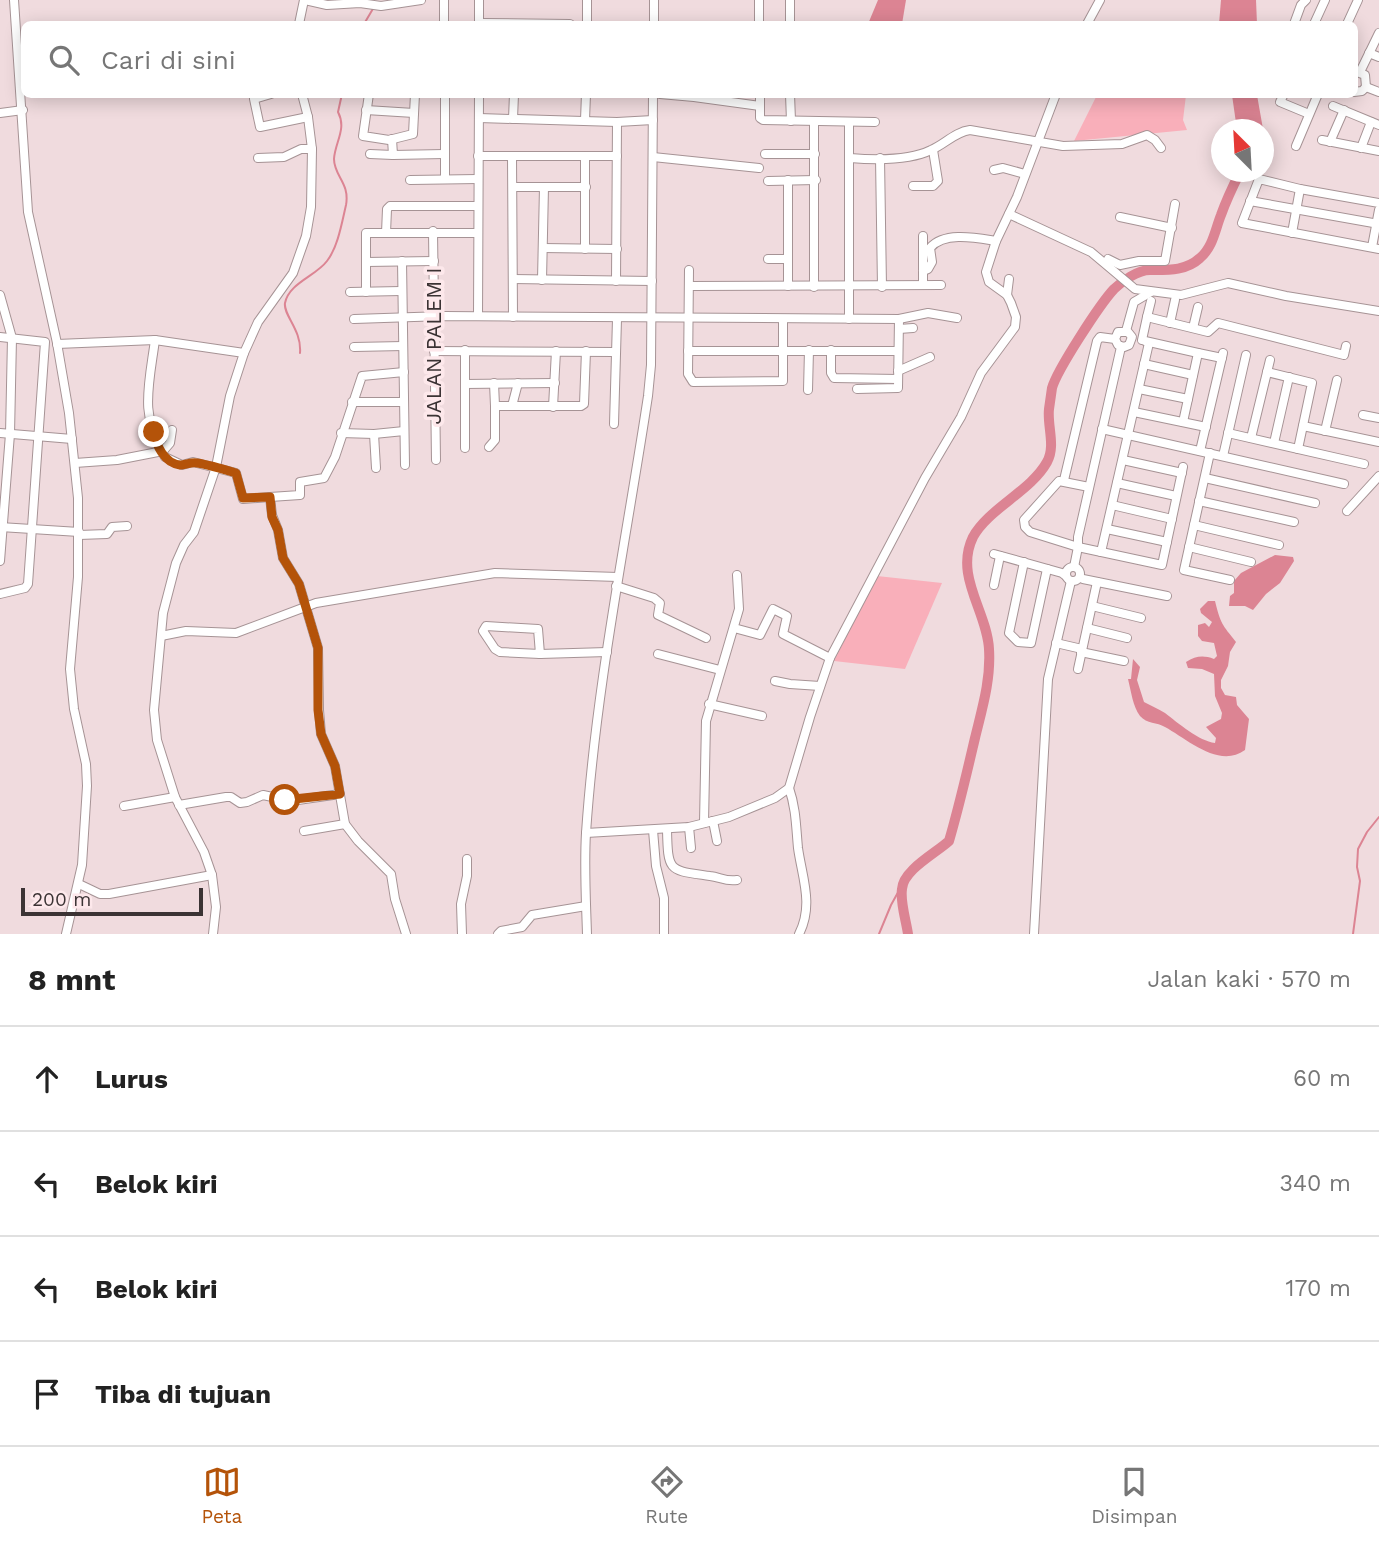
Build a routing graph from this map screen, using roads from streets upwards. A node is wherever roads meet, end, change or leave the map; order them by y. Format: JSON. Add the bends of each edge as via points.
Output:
{"nodes":[{"id":1,"x":14,"y":0,"type":"edge"},
{"id":2,"x":304,"y":0,"type":"edge"},
{"id":3,"x":421,"y":0,"type":"edge"},
{"id":4,"x":444,"y":0,"type":"edge"},
{"id":5,"x":479,"y":0,"type":"edge"},
{"id":6,"x":587,"y":0,"type":"edge"},
{"id":7,"x":654,"y":0,"type":"edge"},
{"id":8,"x":759,"y":0,"type":"edge"},
{"id":9,"x":790,"y":0,"type":"edge"},
{"id":10,"x":1100,"y":0,"type":"edge"},
{"id":11,"x":1306,"y":0,"type":"edge"},
{"id":12,"x":1325,"y":0,"type":"edge"},
{"id":13,"x":1358,"y":0,"type":"edge"},
{"id":14,"x":348,"y":2,"type":"edge"},
{"id":15,"x":300,"y":21,"type":"edge"},
{"id":16,"x":444,"y":21,"type":"edge"},
{"id":17,"x":479,"y":21,"type":"edge"},
{"id":18,"x":587,"y":21,"type":"edge"},
{"id":19,"x":654,"y":21,"type":"edge"},
{"id":20,"x":759,"y":21,"type":"edge"},
{"id":21,"x":790,"y":21,"type":"edge"},
{"id":22,"x":1089,"y":21,"type":"edge"},
{"id":23,"x":1295,"y":21,"type":"edge"},
{"id":24,"x":1315,"y":21,"type":"edge"},
{"id":25,"x":1349,"y":21,"type":"edge"},
{"id":26,"x":1379,"y":33,"type":"edge"},
{"id":27,"x":1369,"y":53,"type":"junction"},
{"id":28,"x":1379,"y":57,"type":"edge"},
{"id":29,"x":21,"y":65,"type":"edge"},
{"id":30,"x":1358,"y":70,"type":"edge"},
{"id":31,"x":1358,"y":73,"type":"edge"},
{"id":32,"x":1366,"y":87,"type":"junction"},
{"id":33,"x":1358,"y":92,"type":"edge"},
{"id":34,"x":1379,"y":92,"type":"edge"},
{"id":35,"x":23,"y":98,"type":"edge"},
{"id":36,"x":256,"y":98,"type":"edge"},
{"id":37,"x":303,"y":98,"type":"edge"},
{"id":38,"x":368,"y":98,"type":"edge"},
{"id":39,"x":415,"y":98,"type":"edge"},
{"id":40,"x":445,"y":98,"type":"edge"},
{"id":41,"x":479,"y":98,"type":"edge"},
{"id":42,"x":514,"y":98,"type":"edge"},
{"id":43,"x":586,"y":98,"type":"edge"},
{"id":44,"x":653,"y":98,"type":"edge"},
{"id":45,"x":727,"y":98,"type":"edge"},
{"id":46,"x":760,"y":98,"type":"edge"},
{"id":47,"x":790,"y":98,"type":"edge"},
{"id":48,"x":1054,"y":98,"type":"edge"},
{"id":49,"x":1282,"y":98,"type":"edge"},
{"id":50,"x":1316,"y":98,"type":"edge"},
{"id":51,"x":760,"y":106,"type":"junction"},
{"id":52,"x":1333,"y":106,"type":"dead end"},
{"id":53,"x":23,"y":110,"type":"junction"},
{"id":54,"x":366,"y":110,"type":"junction"},
{"id":55,"x":1343,"y":110,"type":"junction"},
{"id":56,"x":0,"y":113,"type":"edge"},
{"id":57,"x":414,"y":113,"type":"junction"},
{"id":58,"x":1309,"y":114,"type":"junction"},
{"id":59,"x":308,"y":117,"type":"junction"},
{"id":60,"x":479,"y":118,"type":"junction"},
{"id":61,"x":513,"y":119,"type":"junction"},
{"id":62,"x":585,"y":120,"type":"junction"},
{"id":63,"x":653,"y":120,"type":"junction"},
{"id":64,"x":791,"y":121,"type":"junction"},
{"id":65,"x":617,"y":122,"type":"junction"},
{"id":66,"x":814,"y":122,"type":"junction"},
{"id":67,"x":849,"y":122,"type":"junction"},
{"id":68,"x":875,"y":122,"type":"dead end"},
{"id":69,"x":1375,"y":123,"type":"edge"},
{"id":70,"x":392,"y":139,"type":"junction"},
{"id":71,"x":1037,"y":142,"type":"junction"},
{"id":72,"x":1296,"y":146,"type":"dead end"},
{"id":73,"x":1161,"y":148,"type":"dead end"},
{"id":74,"x":1361,"y":148,"type":"junction"},
{"id":75,"x":312,"y":149,"type":"junction"},
{"id":76,"x":933,"y":150,"type":"junction"},
{"id":77,"x":1379,"y":151,"type":"edge"},
{"id":78,"x":370,"y":154,"type":"dead end"},
{"id":79,"x":444,"y":154,"type":"junction"},
{"id":80,"x":765,"y":154,"type":"dead end"},
{"id":81,"x":815,"y":154,"type":"junction"},
{"id":82,"x":393,"y":155,"type":"junction"},
{"id":83,"x":478,"y":156,"type":"junction"},
{"id":84,"x":584,"y":156,"type":"junction"},
{"id":85,"x":617,"y":156,"type":"junction"},
{"id":86,"x":512,"y":157,"type":"junction"},
{"id":87,"x":653,"y":157,"type":"junction"},
{"id":88,"x":258,"y":158,"type":"dead end"},
{"id":89,"x":850,"y":158,"type":"junction"},
{"id":90,"x":880,"y":158,"type":"junction"},
{"id":91,"x":759,"y":168,"type":"dead end"},
{"id":92,"x":998,"y":169,"type":"dead end"},
{"id":93,"x":1025,"y":174,"type":"junction"},
{"id":94,"x":445,"y":179,"type":"junction"},
{"id":95,"x":478,"y":179,"type":"junction"},
{"id":96,"x":410,"y":180,"type":"dead end"},
{"id":97,"x":788,"y":180,"type":"junction"},
{"id":98,"x":816,"y":180,"type":"junction"},
{"id":99,"x":768,"y":181,"type":"dead end"},
{"id":100,"x":913,"y":186,"type":"dead end"},
{"id":101,"x":513,"y":187,"type":"junction"},
{"id":102,"x":544,"y":187,"type":"junction"},
{"id":103,"x":586,"y":187,"type":"junction"},
{"id":104,"x":1300,"y":189,"type":"junction"},
{"id":105,"x":1250,"y":201,"type":"junction"},
{"id":106,"x":1379,"y":202,"type":"edge"},
{"id":107,"x":1175,"y":204,"type":"dead end"},
{"id":108,"x":478,"y":206,"type":"junction"},
{"id":109,"x":1379,"y":209,"type":"edge"},
{"id":110,"x":1297,"y":211,"type":"junction"},
{"id":111,"x":1009,"y":214,"type":"junction"},
{"id":112,"x":1120,"y":217,"type":"dead end"},
{"id":113,"x":1378,"y":224,"type":"edge"},
{"id":114,"x":1172,"y":228,"type":"junction"},
{"id":115,"x":433,"y":231,"type":"junction"},
{"id":116,"x":386,"y":233,"type":"junction"},
{"id":117,"x":478,"y":233,"type":"junction"},
{"id":118,"x":1292,"y":233,"type":"junction"},
{"id":119,"x":923,"y":236,"type":"dead end"},
{"id":120,"x":996,"y":241,"type":"junction"},
{"id":121,"x":543,"y":248,"type":"junction"},
{"id":122,"x":1376,"y":248,"type":"edge"},
{"id":123,"x":584,"y":249,"type":"junction"},
{"id":124,"x":617,"y":249,"type":"junction"},
{"id":125,"x":1098,"y":257,"type":"junction"},
{"id":126,"x":768,"y":259,"type":"dead end"},
{"id":127,"x":788,"y":260,"type":"junction"},
{"id":128,"x":402,"y":261,"type":"junction"},
{"id":129,"x":434,"y":261,"type":"junction"},
{"id":130,"x":366,"y":262,"type":"junction"},
{"id":131,"x":690,"y":271,"type":"dead end"},
{"id":132,"x":923,"y":271,"type":"junction"},
{"id":133,"x":513,"y":279,"type":"junction"},
{"id":134,"x":1009,"y":279,"type":"dead end"},
{"id":135,"x":542,"y":280,"type":"junction"},
{"id":136,"x":616,"y":281,"type":"junction"},
{"id":137,"x":652,"y":281,"type":"junction"},
{"id":138,"x":923,"y":284,"type":"junction"},
{"id":139,"x":941,"y":285,"type":"dead end"},
{"id":140,"x":690,"y":286,"type":"junction"},
{"id":141,"x":788,"y":286,"type":"junction"},
{"id":142,"x":814,"y":287,"type":"junction"},
{"id":143,"x":849,"y":287,"type":"junction"},
{"id":144,"x":881,"y":287,"type":"junction"},
{"id":145,"x":401,"y":291,"type":"junction"},
{"id":146,"x":1152,"y":291,"type":"junction"},
{"id":147,"x":350,"y":292,"type":"dead end"},
{"id":148,"x":366,"y":292,"type":"junction"},
{"id":149,"x":0,"y":295,"type":"edge"},
{"id":150,"x":1007,"y":295,"type":"junction"},
{"id":151,"x":1175,"y":300,"type":"dead end"},
{"id":152,"x":1151,"y":301,"type":"dead end"},
{"id":153,"x":1198,"y":307,"type":"dead end"},
{"id":154,"x":1379,"y":311,"type":"edge"},
{"id":155,"x":433,"y":316,"type":"junction"},
{"id":156,"x":478,"y":316,"type":"junction"},
{"id":157,"x":513,"y":317,"type":"junction"},
{"id":158,"x":1147,"y":317,"type":"junction"},
{"id":159,"x":403,"y":318,"type":"junction"},
{"id":160,"x":617,"y":318,"type":"junction"},
{"id":161,"x":652,"y":318,"type":"junction"},
{"id":162,"x":688,"y":318,"type":"junction"},
{"id":163,"x":957,"y":318,"type":"dead end"},
{"id":164,"x":354,"y":319,"type":"dead end"},
{"id":165,"x":783,"y":319,"type":"junction"},
{"id":166,"x":849,"y":319,"type":"junction"},
{"id":167,"x":899,"y":319,"type":"junction"},
{"id":168,"x":1170,"y":323,"type":"junction"},
{"id":169,"x":914,"y":328,"type":"dead end"},
{"id":170,"x":1193,"y":328,"type":"junction"},
{"id":171,"x":899,"y":329,"type":"junction"},
{"id":172,"x":1129,"y":334,"type":"junction"},
{"id":173,"x":0,"y":337,"type":"edge"},
{"id":174,"x":12,"y":338,"type":"junction"},
{"id":175,"x":155,"y":340,"type":"junction"},
{"id":176,"x":1146,"y":342,"type":"junction"},
{"id":177,"x":63,"y":343,"type":"junction"},
{"id":178,"x":1118,"y":343,"type":"junction"},
{"id":179,"x":403,"y":346,"type":"junction"},
{"id":180,"x":354,"y":347,"type":"dead end"},
{"id":181,"x":465,"y":350,"type":"junction"},
{"id":182,"x":831,"y":350,"type":"junction"},
{"id":183,"x":434,"y":351,"type":"junction"},
{"id":184,"x":556,"y":351,"type":"junction"},
{"id":185,"x":586,"y":351,"type":"junction"},
{"id":186,"x":688,"y":351,"type":"junction"},
{"id":187,"x":784,"y":351,"type":"junction"},
{"id":188,"x":809,"y":351,"type":"junction"},
{"id":189,"x":898,"y":351,"type":"junction"},
{"id":190,"x":616,"y":352,"type":"junction"},
{"id":191,"x":244,"y":353,"type":"junction"},
{"id":192,"x":1198,"y":354,"type":"junction"},
{"id":193,"x":1344,"y":354,"type":"dead end"},
{"id":194,"x":1246,"y":355,"type":"dead end"},
{"id":195,"x":930,"y":357,"type":"dead end"},
{"id":196,"x":1270,"y":360,"type":"dead end"},
{"id":197,"x":1144,"y":365,"type":"junction"},
{"id":198,"x":404,"y":372,"type":"junction"},
{"id":199,"x":1267,"y":372,"type":"junction"},
{"id":200,"x":898,"y":375,"type":"junction"},
{"id":201,"x":1193,"y":375,"type":"junction"},
{"id":202,"x":1289,"y":377,"type":"junction"},
{"id":203,"x":1337,"y":380,"type":"dead end"},
{"id":204,"x":494,"y":383,"type":"junction"},
{"id":205,"x":517,"y":383,"type":"junction"},
{"id":206,"x":555,"y":383,"type":"junction"},
{"id":207,"x":0,"y":384,"type":"edge"},
{"id":208,"x":11,"y":384,"type":"junction"},
{"id":209,"x":465,"y":384,"type":"junction"},
{"id":210,"x":1139,"y":388,"type":"junction"},
{"id":211,"x":857,"y":389,"type":"dead end"},
{"id":212,"x":808,"y":390,"type":"dead end"},
{"id":213,"x":1188,"y":399,"type":"junction"},
{"id":214,"x":352,"y":402,"type":"junction"},
{"id":215,"x":403,"y":402,"type":"junction"},
{"id":216,"x":495,"y":406,"type":"junction"},
{"id":217,"x":512,"y":406,"type":"junction"},
{"id":218,"x":554,"y":407,"type":"junction"},
{"id":219,"x":1134,"y":412,"type":"junction"},
{"id":220,"x":1363,"y":415,"type":"dead end"},
{"id":221,"x":1379,"y":418,"type":"edge"},
{"id":222,"x":1183,"y":422,"type":"junction"},
{"id":223,"x":614,"y":424,"type":"dead end"},
{"id":224,"x":1303,"y":426,"type":"junction"},
{"id":225,"x":1206,"y":427,"type":"junction"},
{"id":226,"x":1102,"y":429,"type":"junction"},
{"id":227,"x":172,"y":430,"type":"dead end"},
{"id":228,"x":404,"y":431,"type":"junction"},
{"id":229,"x":1325,"y":431,"type":"junction"},
{"id":230,"x":0,"y":433,"type":"edge"},
{"id":231,"x":341,"y":433,"type":"junction"},
{"id":232,"x":1228,"y":433,"type":"junction"},
{"id":233,"x":10,"y":434,"type":"junction"},
{"id":234,"x":374,"y":434,"type":"junction"},
{"id":235,"x":1128,"y":435,"type":"junction"},
{"id":236,"x":40,"y":436,"type":"junction"},
{"id":237,"x":1251,"y":438,"type":"junction"},
{"id":238,"x":72,"y":439,"type":"junction"},
{"id":239,"x":1379,"y":442,"type":"edge"},
{"id":240,"x":1274,"y":443,"type":"junction"},
{"id":241,"x":489,"y":447,"type":"dead end"},
{"id":242,"x":465,"y":448,"type":"dead end"},
{"id":243,"x":1298,"y":449,"type":"junction"},
{"id":244,"x":161,"y":451,"type":"junction"},
{"id":245,"x":1200,"y":451,"type":"junction"},
{"id":246,"x":1210,"y":453,"type":"junction"},
{"id":247,"x":1223,"y":456,"type":"junction"},
{"id":248,"x":436,"y":460,"type":"dead end"},
{"id":249,"x":1123,"y":460,"type":"junction"},
{"id":250,"x":80,"y":462,"type":"junction"},
{"id":251,"x":1364,"y":464,"type":"dead end"},
{"id":252,"x":405,"y":465,"type":"dead end"},
{"id":253,"x":216,"y":467,"type":"junction"},
{"id":254,"x":376,"y":468,"type":"dead end"},
{"id":255,"x":1379,"y":476,"type":"edge"},
{"id":256,"x":1205,"y":478,"type":"junction"},
{"id":257,"x":1064,"y":480,"type":"junction"},
{"id":258,"x":1117,"y":483,"type":"junction"},
{"id":259,"x":1344,"y":484,"type":"dead end"},
{"id":260,"x":1089,"y":487,"type":"junction"},
{"id":261,"x":1177,"y":496,"type":"junction"},
{"id":262,"x":270,"y":497,"type":"junction"},
{"id":263,"x":1199,"y":501,"type":"junction"},
{"id":264,"x":1315,"y":503,"type":"dead end"},
{"id":265,"x":1112,"y":505,"type":"junction"},
{"id":266,"x":1347,"y":511,"type":"dead end"},
{"id":267,"x":1171,"y":519,"type":"junction"},
{"id":268,"x":1294,"y":522,"type":"dead end"},
{"id":269,"x":1194,"y":525,"type":"junction"},
{"id":270,"x":127,"y":526,"type":"dead end"},
{"id":271,"x":1,"y":527,"type":"edge"},
{"id":272,"x":1107,"y":529,"type":"junction"},
{"id":273,"x":33,"y":530,"type":"junction"},
{"id":274,"x":83,"y":535,"type":"junction"},
{"id":275,"x":1167,"y":542,"type":"junction"},
{"id":276,"x":1279,"y":545,"type":"dead end"},
{"id":277,"x":1078,"y":547,"type":"junction"},
{"id":278,"x":1189,"y":547,"type":"junction"},
{"id":279,"x":1101,"y":552,"type":"junction"},
{"id":280,"x":0,"y":561,"type":"edge"},
{"id":281,"x":1024,"y":562,"type":"junction"},
{"id":282,"x":1251,"y":562,"type":"dead end"},
{"id":283,"x":1047,"y":569,"type":"junction"},
{"id":284,"x":737,"y":575,"type":"dead end"},
{"id":285,"x":1068,"y":579,"type":"junction"},
{"id":286,"x":1083,"y":579,"type":"dead end"},
{"id":287,"x":1230,"y":580,"type":"dead end"},
{"id":288,"x":617,"y":582,"type":"junction"},
{"id":289,"x":1097,"y":582,"type":"junction"},
{"id":290,"x":994,"y":585,"type":"dead end"},
{"id":291,"x":0,"y":594,"type":"edge"},
{"id":292,"x":1167,"y":596,"type":"dead end"},
{"id":293,"x":1092,"y":606,"type":"junction"},
{"id":294,"x":306,"y":607,"type":"junction"},
{"id":295,"x":1141,"y":618,"type":"dead end"},
{"id":296,"x":734,"y":628,"type":"junction"},
{"id":297,"x":1087,"y":628,"type":"junction"},
{"id":298,"x":161,"y":636,"type":"junction"},
{"id":299,"x":706,"y":638,"type":"dead end"},
{"id":300,"x":1127,"y":638,"type":"dead end"},
{"id":301,"x":1056,"y":643,"type":"junction"},
{"id":302,"x":1082,"y":650,"type":"junction"},
{"id":303,"x":607,"y":652,"type":"junction"},
{"id":304,"x":540,"y":653,"type":"junction"},
{"id":305,"x":658,"y":654,"type":"dead end"},
{"id":306,"x":830,"y":658,"type":"junction"},
{"id":307,"x":1124,"y":661,"type":"dead end"},
{"id":308,"x":1078,"y":668,"type":"dead end"},
{"id":309,"x":720,"y":670,"type":"junction"},
{"id":310,"x":775,"y":681,"type":"dead end"},
{"id":311,"x":820,"y":686,"type":"junction"},
{"id":312,"x":709,"y":705,"type":"junction"},
{"id":313,"x":762,"y":716,"type":"dead end"},
{"id":314,"x":789,"y":788,"type":"junction"},
{"id":315,"x":340,"y":794,"type":"junction"},
{"id":316,"x":177,"y":801,"type":"junction"},
{"id":317,"x":124,"y":806,"type":"dead end"},
{"id":318,"x":708,"y":822,"type":"junction"},
{"id":319,"x":345,"y":824,"type":"junction"},
{"id":320,"x":689,"y":827,"type":"junction"},
{"id":321,"x":653,"y":830,"type":"junction"},
{"id":322,"x":667,"y":830,"type":"junction"},
{"id":323,"x":304,"y":831,"type":"dead end"},
{"id":324,"x":586,"y":832,"type":"junction"},
{"id":325,"x":717,"y":841,"type":"dead end"},
{"id":326,"x":691,"y":848,"type":"dead end"},
{"id":327,"x":467,"y":859,"type":"dead end"},
{"id":328,"x":212,"y":875,"type":"junction"},
{"id":329,"x":737,"y":880,"type":"dead end"},
{"id":330,"x":86,"y":888,"type":"junction"},
{"id":331,"x":586,"y":906,"type":"junction"},
{"id":332,"x":66,"y":934,"type":"edge"},
{"id":333,"x":213,"y":934,"type":"edge"},
{"id":334,"x":406,"y":934,"type":"edge"},
{"id":335,"x":462,"y":934,"type":"edge"},
{"id":336,"x":498,"y":934,"type":"edge"},
{"id":337,"x":587,"y":934,"type":"edge"},
{"id":338,"x":664,"y":934,"type":"edge"},
{"id":339,"x":799,"y":934,"type":"edge"},
{"id":340,"x":1034,"y":934,"type":"edge"}],
"edges":[{"from":1,"to":29,"type":"street"},
{"from":2,"to":14,"type":"street","via":[[327,5]]},
{"from":2,"to":15,"type":"street"},
{"from":3,"to":14,"type":"street","via":[[381,6]]},
{"from":4,"to":16,"type":"street"},
{"from":5,"to":17,"type":"street"},
{"from":6,"to":18,"type":"street"},
{"from":7,"to":19,"type":"street"},
{"from":8,"to":20,"type":"street"},
{"from":9,"to":21,"type":"street"},
{"from":10,"to":22,"type":"street"},
{"from":11,"to":23,"type":"street"},
{"from":12,"to":24,"type":"street"},
{"from":13,"to":25,"type":"street"},
{"from":26,"to":27,"type":"street"},
{"from":27,"to":28,"type":"street"},
{"from":27,"to":30,"type":"street"},
{"from":31,"to":32,"type":"street","via":[[1366,78]]},
{"from":32,"to":33,"type":"street"},
{"from":32,"to":34,"type":"street"},
{"from":35,"to":53,"type":"street"},
{"from":36,"to":59,"type":"street","via":[[260,127]]},
{"from":37,"to":59,"type":"street"},
{"from":38,"to":54,"type":"street"},
{"from":39,"to":57,"type":"street"},
{"from":40,"to":79,"type":"street"},
{"from":41,"to":60,"type":"street"},
{"from":42,"to":61,"type":"street"},
{"from":43,"to":62,"type":"street"},
{"from":44,"to":63,"type":"street"},
{"from":45,"to":51,"type":"street"},
{"from":46,"to":51,"type":"street"},
{"from":47,"to":64,"type":"street"},
{"from":48,"to":71,"type":"street"},
{"from":49,"to":58,"type":"street","via":[[1280,102]]},
{"from":50,"to":58,"type":"street"},
{"from":51,"to":64,"type":"street","via":[[763,120]]},
{"from":52,"to":55,"type":"street"},
{"from":53,"to":56,"type":"street"},
{"from":53,"to":177,"type":"street","via":[[28,212]]},
{"from":54,"to":57,"type":"street"},
{"from":54,"to":70,"type":"street","via":[[364,138]]},
{"from":55,"to":69,"type":"street"},
{"from":55,"to":74,"type":"street","via":[[1326,141]]},
{"from":57,"to":70,"type":"street","via":[[413,134]]},
{"from":58,"to":72,"type":"street"},
{"from":59,"to":75,"type":"street"},
{"from":60,"to":61,"type":"street"},
{"from":60,"to":83,"type":"street"},
{"from":61,"to":62,"type":"street"},
{"from":62,"to":65,"type":"street"},
{"from":63,"to":65,"type":"street"},
{"from":63,"to":87,"type":"street"},
{"from":64,"to":66,"type":"street"},
{"from":65,"to":85,"type":"street"},
{"from":66,"to":67,"type":"street"},
{"from":66,"to":81,"type":"street"},
{"from":67,"to":68,"type":"street"},
{"from":67,"to":89,"type":"street"},
{"from":69,"to":74,"type":"street"},
{"from":70,"to":82,"type":"street"},
{"from":71,"to":73,"type":"street","via":[[1096,146],[1122,144],[1147,135]]},
{"from":71,"to":76,"type":"street","via":[[965,130]]},
{"from":71,"to":93,"type":"street"},
{"from":74,"to":77,"type":"street"},
{"from":75,"to":88,"type":"street","via":[[284,158]]},
{"from":75,"to":191,"type":"street","via":[[311,207],[298,262],[258,322]]},
{"from":76,"to":90,"type":"street"},
{"from":76,"to":100,"type":"street","via":[[937,181],[933,186]]},
{"from":78,"to":82,"type":"street"},
{"from":79,"to":82,"type":"street"},
{"from":79,"to":94,"type":"street"},
{"from":80,"to":81,"type":"street"},
{"from":81,"to":98,"type":"street"},
{"from":83,"to":86,"type":"street"},
{"from":83,"to":95,"type":"street"},
{"from":84,"to":85,"type":"street"},
{"from":84,"to":86,"type":"street"},
{"from":84,"to":103,"type":"street"},
{"from":85,"to":124,"type":"street"},
{"from":86,"to":101,"type":"street"},
{"from":87,"to":91,"type":"street"},
{"from":87,"to":137,"type":"street"},
{"from":89,"to":90,"type":"street"},
{"from":89,"to":143,"type":"street"},
{"from":90,"to":144,"type":"street"},
{"from":92,"to":93,"type":"street"},
{"from":93,"to":111,"type":"street"},
{"from":94,"to":95,"type":"street"},
{"from":94,"to":96,"type":"street"},
{"from":95,"to":108,"type":"street"},
{"from":97,"to":98,"type":"street"},
{"from":97,"to":99,"type":"street"},
{"from":97,"to":127,"type":"street","via":[[784,204]]},
{"from":98,"to":142,"type":"street"},
{"from":101,"to":102,"type":"street"},
{"from":101,"to":133,"type":"street"},
{"from":102,"to":103,"type":"street"},
{"from":102,"to":121,"type":"street"},
{"from":103,"to":123,"type":"street"},
{"from":104,"to":105,"type":"street","via":[[1259,179]]},
{"from":104,"to":106,"type":"street"},
{"from":104,"to":110,"type":"street"},
{"from":105,"to":110,"type":"street"},
{"from":105,"to":118,"type":"street","via":[[1242,223]]},
{"from":107,"to":114,"type":"street"},
{"from":108,"to":116,"type":"street","via":[[390,206]]},
{"from":108,"to":117,"type":"street"},
{"from":109,"to":113,"type":"street"},
{"from":110,"to":113,"type":"street"},
{"from":110,"to":118,"type":"street"},
{"from":111,"to":120,"type":"street"},
{"from":111,"to":125,"type":"street"},
{"from":112,"to":114,"type":"street"},
{"from":113,"to":122,"type":"street"},
{"from":114,"to":125,"type":"street","via":[[1164,262],[1118,264]]},
{"from":115,"to":116,"type":"street"},
{"from":115,"to":117,"type":"street"},
{"from":115,"to":129,"type":"street","name":"JALAN PALEM I"},
{"from":116,"to":130,"type":"street","via":[[366,233]]},
{"from":117,"to":156,"type":"street"},
{"from":118,"to":122,"type":"street"},
{"from":119,"to":132,"type":"street"},
{"from":120,"to":132,"type":"street","via":[[959,238],[939,242],[930,248],[932,262]]},
{"from":120,"to":150,"type":"street","via":[[986,275]]},
{"from":121,"to":123,"type":"street"},
{"from":121,"to":135,"type":"street"},
{"from":123,"to":124,"type":"street"},
{"from":124,"to":136,"type":"street"},
{"from":125,"to":146,"type":"street","via":[[1135,289]]},
{"from":126,"to":127,"type":"street"},
{"from":127,"to":141,"type":"street"},
{"from":128,"to":129,"type":"street"},
{"from":128,"to":130,"type":"street"},
{"from":128,"to":145,"type":"street"},
{"from":129,"to":155,"type":"street","name":"JALAN PALEM I"},
{"from":130,"to":148,"type":"street"},
{"from":131,"to":140,"type":"street"},
{"from":132,"to":138,"type":"street"},
{"from":133,"to":135,"type":"street"},
{"from":133,"to":157,"type":"street"},
{"from":134,"to":150,"type":"street"},
{"from":135,"to":136,"type":"street"},
{"from":136,"to":137,"type":"street"},
{"from":137,"to":161,"type":"street"},
{"from":138,"to":139,"type":"street"},
{"from":138,"to":144,"type":"street"},
{"from":140,"to":141,"type":"street"},
{"from":140,"to":162,"type":"street"},
{"from":141,"to":142,"type":"street"},
{"from":142,"to":143,"type":"street"},
{"from":143,"to":144,"type":"street"},
{"from":143,"to":166,"type":"street"},
{"from":145,"to":148,"type":"street"},
{"from":145,"to":159,"type":"street"},
{"from":146,"to":154,"type":"street","via":[[1181,295],[1228,283]]},
{"from":146,"to":172,"type":"street","via":[[1134,302]]},
{"from":147,"to":148,"type":"street"},
{"from":149,"to":174,"type":"street"},
{"from":150,"to":306,"type":"street","via":[[1015,313],[1014,327],[982,373]]},
{"from":151,"to":168,"type":"street"},
{"from":152,"to":158,"type":"street"},
{"from":153,"to":170,"type":"street"},
{"from":155,"to":156,"type":"street"},
{"from":155,"to":159,"type":"street"},
{"from":155,"to":183,"type":"street","name":"JALAN PALEM I"},
{"from":156,"to":157,"type":"street"},
{"from":157,"to":160,"type":"street"},
{"from":158,"to":168,"type":"street"},
{"from":158,"to":176,"type":"street"},
{"from":159,"to":164,"type":"street"},
{"from":159,"to":179,"type":"street"},
{"from":160,"to":161,"type":"street"},
{"from":160,"to":190,"type":"street"},
{"from":161,"to":162,"type":"street"},
{"from":161,"to":288,"type":"street","via":[[648,396]]},
{"from":162,"to":165,"type":"street"},
{"from":162,"to":186,"type":"street"},
{"from":163,"to":167,"type":"street","via":[[928,313]]},
{"from":165,"to":166,"type":"street"},
{"from":165,"to":187,"type":"street"},
{"from":166,"to":167,"type":"street"},
{"from":167,"to":171,"type":"street"},
{"from":168,"to":170,"type":"street"},
{"from":169,"to":171,"type":"street"},
{"from":170,"to":193,"type":"street","via":[[1208,332],[1220,318]]},
{"from":171,"to":189,"type":"street"},
{"from":172,"to":176,"type":"street"},
{"from":172,"to":178,"type":"street","via":[[1118,332]]},
{"from":172,"to":178,"type":"street","via":[[1129,345]]},
{"from":173,"to":174,"type":"street"},
{"from":174,"to":208,"type":"street"},
{"from":174,"to":236,"type":"street","via":[[45,342]]},
{"from":175,"to":177,"type":"street"},
{"from":175,"to":191,"type":"street"},
{"from":175,"to":244,"type":"street","via":[[147,405]]},
{"from":176,"to":192,"type":"street"},
{"from":176,"to":197,"type":"street"},
{"from":177,"to":238,"type":"street"},
{"from":178,"to":226,"type":"street"},
{"from":178,"to":257,"type":"street","via":[[1100,337],[1095,347]]},
{"from":179,"to":180,"type":"street"},
{"from":179,"to":198,"type":"street"},
{"from":181,"to":183,"type":"street"},
{"from":181,"to":184,"type":"street"},
{"from":181,"to":209,"type":"street"},
{"from":182,"to":188,"type":"street"},
{"from":182,"to":189,"type":"street"},
{"from":182,"to":200,"type":"street","via":[[834,378]]},
{"from":183,"to":248,"type":"street","name":"JALAN PALEM I"},
{"from":184,"to":185,"type":"street"},
{"from":184,"to":206,"type":"street"},
{"from":185,"to":190,"type":"street"},
{"from":185,"to":218,"type":"street","via":[[584,404]]},
{"from":186,"to":187,"type":"street"},
{"from":186,"to":187,"type":"street","via":[[688,377],[693,382],[784,380]]},
{"from":187,"to":188,"type":"street"},
{"from":188,"to":212,"type":"street"},
{"from":189,"to":200,"type":"street"},
{"from":190,"to":223,"type":"street"},
{"from":191,"to":253,"type":"street"},
{"from":192,"to":201,"type":"street"},
{"from":192,"to":225,"type":"street","via":[[1222,356]]},
{"from":194,"to":232,"type":"street"},
{"from":195,"to":200,"type":"street"},
{"from":196,"to":199,"type":"street"},
{"from":197,"to":201,"type":"street"},
{"from":197,"to":210,"type":"street"},
{"from":198,"to":214,"type":"street","via":[[363,375]]},
{"from":198,"to":215,"type":"street"},
{"from":199,"to":202,"type":"street"},
{"from":199,"to":237,"type":"street"},
{"from":200,"to":211,"type":"street","via":[[896,389]]},
{"from":201,"to":213,"type":"street"},
{"from":202,"to":224,"type":"street","via":[[1314,378]]},
{"from":202,"to":240,"type":"street"},
{"from":203,"to":229,"type":"street"},
{"from":204,"to":205,"type":"street"},
{"from":204,"to":209,"type":"street"},
{"from":204,"to":216,"type":"street"},
{"from":205,"to":206,"type":"street"},
{"from":205,"to":217,"type":"street"},
{"from":206,"to":218,"type":"street"},
{"from":207,"to":208,"type":"street"},
{"from":208,"to":233,"type":"street"},
{"from":209,"to":242,"type":"street"},
{"from":210,"to":213,"type":"street"},
{"from":210,"to":219,"type":"street"},
{"from":213,"to":222,"type":"street"},
{"from":214,"to":215,"type":"street"},
{"from":214,"to":231,"type":"street"},
{"from":215,"to":228,"type":"street"},
{"from":216,"to":217,"type":"street"},
{"from":216,"to":241,"type":"street","via":[[495,440]]},
{"from":217,"to":218,"type":"street"},
{"from":219,"to":222,"type":"street"},
{"from":219,"to":235,"type":"street"},
{"from":220,"to":221,"type":"street"},
{"from":222,"to":225,"type":"street"},
{"from":224,"to":229,"type":"street"},
{"from":224,"to":243,"type":"street"},
{"from":225,"to":245,"type":"street"},
{"from":226,"to":235,"type":"street"},
{"from":226,"to":260,"type":"street"},
{"from":227,"to":244,"type":"street","via":[[170,443]]},
{"from":228,"to":234,"type":"street"},
{"from":228,"to":252,"type":"street"},
{"from":229,"to":239,"type":"street"},
{"from":230,"to":233,"type":"street"},
{"from":231,"to":234,"type":"street"},
{"from":231,"to":262,"type":"street","via":[[323,479],[300,482],[299,495]]},
{"from":232,"to":237,"type":"street"},
{"from":232,"to":247,"type":"street"},
{"from":233,"to":236,"type":"street"},
{"from":233,"to":271,"type":"street"},
{"from":234,"to":254,"type":"street"},
{"from":235,"to":245,"type":"street"},
{"from":235,"to":249,"type":"street"},
{"from":236,"to":238,"type":"street"},
{"from":236,"to":273,"type":"street"},
{"from":237,"to":240,"type":"street"},
{"from":238,"to":250,"type":"street"},
{"from":240,"to":243,"type":"street"},
{"from":243,"to":251,"type":"street"},
{"from":244,"to":250,"type":"street"},
{"from":244,"to":253,"type":"street","via":[[177,464]]},
{"from":245,"to":246,"type":"street"},
{"from":246,"to":247,"type":"street"},
{"from":246,"to":256,"type":"street"},
{"from":247,"to":259,"type":"street"},
{"from":249,"to":258,"type":"street"},
{"from":249,"to":261,"type":"street","via":[[1182,470]]},
{"from":250,"to":274,"type":"street"},
{"from":253,"to":262,"type":"street","via":[[237,474],[243,498]]},
{"from":253,"to":298,"type":"street","via":[[194,532],[176,563]]},
{"from":255,"to":266,"type":"street"},
{"from":256,"to":263,"type":"street"},
{"from":256,"to":264,"type":"street"},
{"from":257,"to":260,"type":"street"},
{"from":257,"to":277,"type":"street","via":[[1024,520],[1025,527]]},
{"from":258,"to":261,"type":"street"},
{"from":258,"to":265,"type":"street"},
{"from":260,"to":277,"type":"street"},
{"from":261,"to":267,"type":"street"},
{"from":262,"to":294,"type":"street","via":[[283,558]]},
{"from":263,"to":268,"type":"street"},
{"from":263,"to":269,"type":"street"},
{"from":265,"to":267,"type":"street"},
{"from":265,"to":272,"type":"street"},
{"from":267,"to":275,"type":"street"},
{"from":269,"to":276,"type":"street"},
{"from":269,"to":278,"type":"street"},
{"from":270,"to":274,"type":"street","via":[[112,527],[107,534]]},
{"from":271,"to":273,"type":"street"},
{"from":271,"to":280,"type":"street"},
{"from":272,"to":275,"type":"street"},
{"from":272,"to":279,"type":"street"},
{"from":273,"to":274,"type":"street"},
{"from":273,"to":291,"type":"street","via":[[28,584]]},
{"from":274,"to":330,"type":"street","via":[[70,669],[86,764],[82,865]]},
{"from":275,"to":279,"type":"street","via":[[1161,565]]},
{"from":277,"to":279,"type":"street"},
{"from":277,"to":285,"type":"street","via":[[1074,567],[1067,570]]},
{"from":278,"to":282,"type":"street"},
{"from":278,"to":287,"type":"street","via":[[1184,570]]},
{"from":281,"to":283,"type":"street"},
{"from":281,"to":283,"type":"street","via":[[1009,633],[1018,642],[1031,643]]},
{"from":281,"to":290,"type":"street","via":[[997,555]]},
{"from":283,"to":285,"type":"street"},
{"from":284,"to":296,"type":"street","via":[[739,609]]},
{"from":285,"to":301,"type":"street"},
{"from":286,"to":289,"type":"street"},
{"from":288,"to":294,"type":"street","via":[[492,574]]},
{"from":288,"to":299,"type":"street","via":[[654,598],[660,603],[659,616]]},
{"from":288,"to":303,"type":"street"},
{"from":289,"to":292,"type":"street"},
{"from":289,"to":293,"type":"street"},
{"from":293,"to":295,"type":"street"},
{"from":293,"to":297,"type":"street"},
{"from":294,"to":298,"type":"street","via":[[236,633],[186,631]]},
{"from":294,"to":315,"type":"street","via":[[318,648],[321,734],[335,766]]},
{"from":296,"to":306,"type":"street","via":[[760,635],[773,609],[787,616],[783,635]]},
{"from":296,"to":309,"type":"street"},
{"from":297,"to":300,"type":"street"},
{"from":297,"to":302,"type":"street"},
{"from":298,"to":316,"type":"street","via":[[154,710],[157,740]]},
{"from":301,"to":302,"type":"street"},
{"from":301,"to":340,"type":"street","via":[[1048,680]]},
{"from":302,"to":307,"type":"street"},
{"from":302,"to":308,"type":"street"},
{"from":303,"to":304,"type":"street"},
{"from":303,"to":324,"type":"street"},
{"from":304,"to":304,"type":"street","via":[[500,652],[484,628],[536,628]]},
{"from":305,"to":309,"type":"street"},
{"from":306,"to":311,"type":"street"},
{"from":309,"to":312,"type":"street"},
{"from":310,"to":311,"type":"street"},
{"from":311,"to":314,"type":"street"},
{"from":312,"to":313,"type":"street"},
{"from":312,"to":318,"type":"street","via":[[705,736]]},
{"from":314,"to":318,"type":"street","via":[[768,801]]},
{"from":314,"to":339,"type":"street","via":[[807,893]]},
{"from":315,"to":316,"type":"street","via":[[292,801],[261,796],[242,803],[226,797]]},
{"from":315,"to":319,"type":"street"},
{"from":316,"to":317,"type":"street"},
{"from":316,"to":328,"type":"street"},
{"from":318,"to":320,"type":"street"},
{"from":318,"to":325,"type":"street"},
{"from":319,"to":323,"type":"street"},
{"from":319,"to":334,"type":"street","via":[[391,874]]},
{"from":320,"to":322,"type":"street"},
{"from":320,"to":326,"type":"street"},
{"from":321,"to":322,"type":"street"},
{"from":321,"to":324,"type":"street"},
{"from":321,"to":338,"type":"street","via":[[664,898]]},
{"from":322,"to":329,"type":"street","via":[[669,860],[676,870]]},
{"from":324,"to":331,"type":"street"},
{"from":327,"to":335,"type":"street"},
{"from":328,"to":330,"type":"street","via":[[109,894]]},
{"from":328,"to":333,"type":"street"},
{"from":330,"to":332,"type":"street"},
{"from":331,"to":336,"type":"street","via":[[531,915],[522,927]]},
{"from":331,"to":337,"type":"street"}]}
